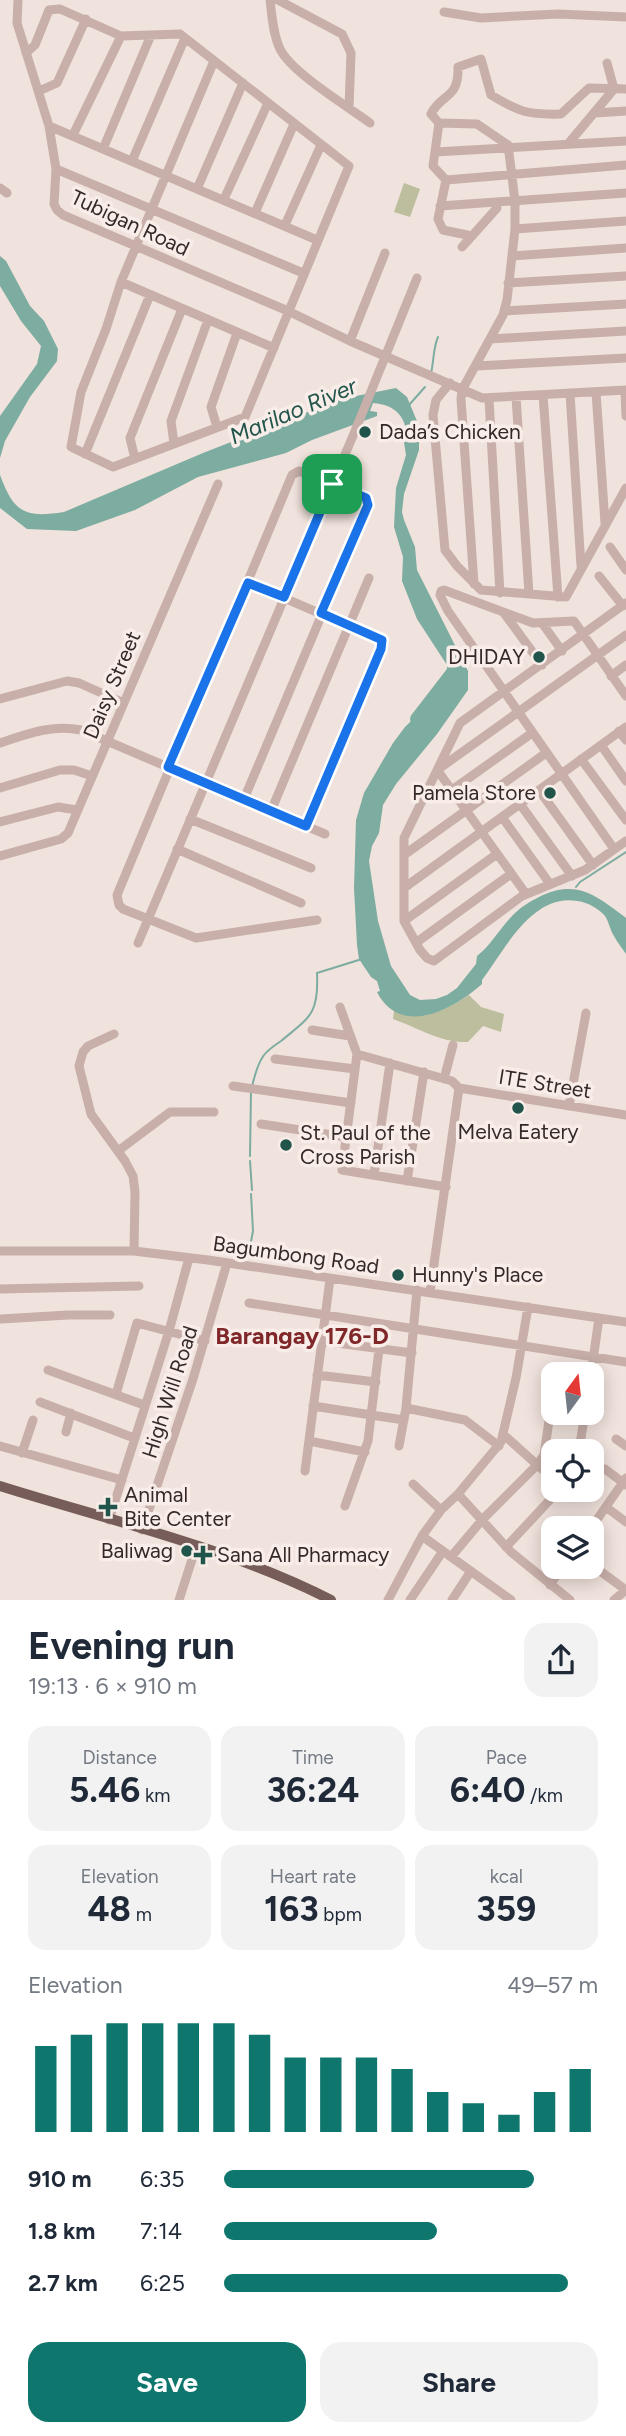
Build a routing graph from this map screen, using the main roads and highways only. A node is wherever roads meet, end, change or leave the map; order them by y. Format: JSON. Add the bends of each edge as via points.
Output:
{"nodes":[{"id":1,"x":0,"y":1486,"type":"edge"},
{"id":2,"x":331,"y":1600,"type":"edge"}],
"edges":[{"from":1,"to":2,"type":"main road","via":[[196,1547],[277,1575]]}]}
